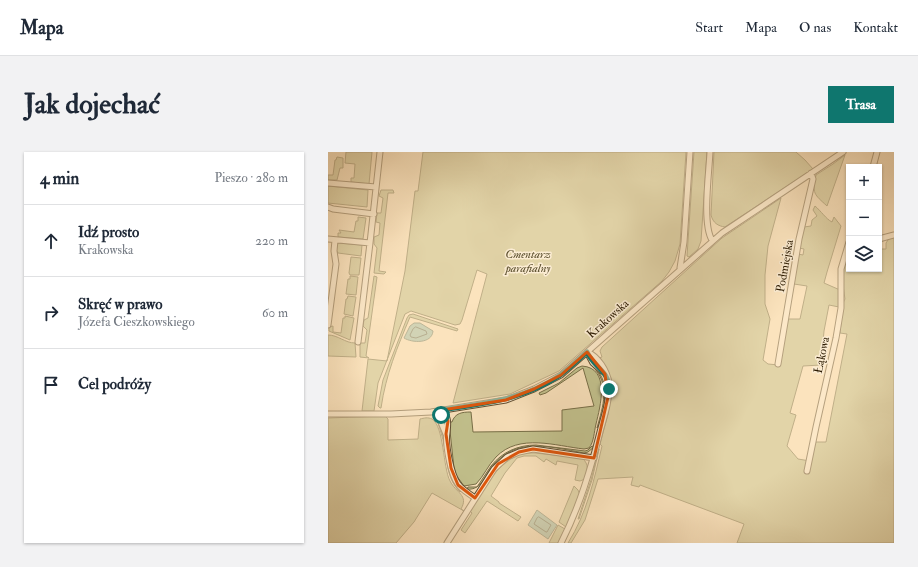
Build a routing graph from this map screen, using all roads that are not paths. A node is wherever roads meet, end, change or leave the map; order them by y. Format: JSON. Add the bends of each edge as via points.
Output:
{"nodes":[{"id":1,"x":380,"y":152,"type":"edge"},
{"id":2,"x":690,"y":152,"type":"edge"},
{"id":3,"x":710,"y":152,"type":"edge"},
{"id":4,"x":843,"y":152,"type":"edge"},
{"id":5,"x":877,"y":152,"type":"edge"},
{"id":6,"x":874,"y":164,"type":"edge"},
{"id":7,"x":811,"y":173,"type":"junction"},
{"id":8,"x":328,"y":182,"type":"edge"},
{"id":9,"x":376,"y":187,"type":"junction"},
{"id":10,"x":328,"y":207,"type":"edge"},
{"id":11,"x":374,"y":214,"type":"junction"},
{"id":12,"x":894,"y":235,"type":"edge"},
{"id":13,"x":882,"y":238,"type":"edge"},
{"id":14,"x":328,"y":239,"type":"edge"},
{"id":15,"x":335,"y":240,"type":"junction"},
{"id":16,"x":712,"y":240,"type":"junction"},
{"id":17,"x":370,"y":243,"type":"junction"},
{"id":18,"x":846,"y":252,"type":"edge"},
{"id":19,"x":680,"y":268,"type":"junction"},
{"id":20,"x":328,"y":325,"type":"edge"},
{"id":21,"x":358,"y":342,"type":"dead end"},
{"id":22,"x":587,"y":352,"type":"junction"},
{"id":23,"x":778,"y":364,"type":"dead end"},
{"id":24,"x":442,"y":410,"type":"junction"},
{"id":25,"x":328,"y":414,"type":"edge"},
{"id":26,"x":594,"y":458,"type":"junction"},
{"id":27,"x":807,"y":472,"type":"dead end"},
{"id":28,"x":475,"y":498,"type":"junction"},
{"id":29,"x":447,"y":543,"type":"edge"},
{"id":30,"x":561,"y":543,"type":"edge"}],
"edges":[{"from":1,"to":9,"type":"street"},
{"from":2,"to":19,"type":"street","via":[[684,247]]},
{"from":3,"to":16,"type":"street","via":[[707,220]]},
{"from":4,"to":7,"type":"street","name":"Krakowska"},
{"from":5,"to":6,"type":"street"},
{"from":7,"to":16,"type":"street","name":"Krakowska"},
{"from":7,"to":23,"type":"street","name":"Podmiejska","via":[[813,179],[799,239]]},
{"from":8,"to":9,"type":"street"},
{"from":9,"to":11,"type":"street"},
{"from":10,"to":11,"type":"street"},
{"from":11,"to":17,"type":"street"},
{"from":12,"to":13,"type":"street"},
{"from":14,"to":15,"type":"street"},
{"from":15,"to":17,"type":"street"},
{"from":15,"to":20,"type":"street","via":[[336,264]]},
{"from":16,"to":19,"type":"street","name":"Krakowska"},
{"from":17,"to":21,"type":"street"},
{"from":18,"to":27,"type":"street","name":"Łąkowa","via":[[841,269],[841,308],[836,338]]},
{"from":19,"to":22,"type":"street","name":"Krakowska"},
{"from":22,"to":24,"type":"street","name":"Krakowska","via":[[561,375],[534,389],[506,400]]},
{"from":22,"to":26,"type":"street","via":[[597,358],[608,380],[608,397]]},
{"from":24,"to":25,"type":"street","name":"Krakowska","via":[[391,414]]},
{"from":24,"to":28,"type":"street","via":[[448,421],[446,434],[453,476],[458,484]]},
{"from":26,"to":28,"type":"street","via":[[533,449],[519,452],[498,464]]},
{"from":26,"to":30,"type":"street","via":[[578,507]]},
{"from":28,"to":29,"type":"street"}]}
